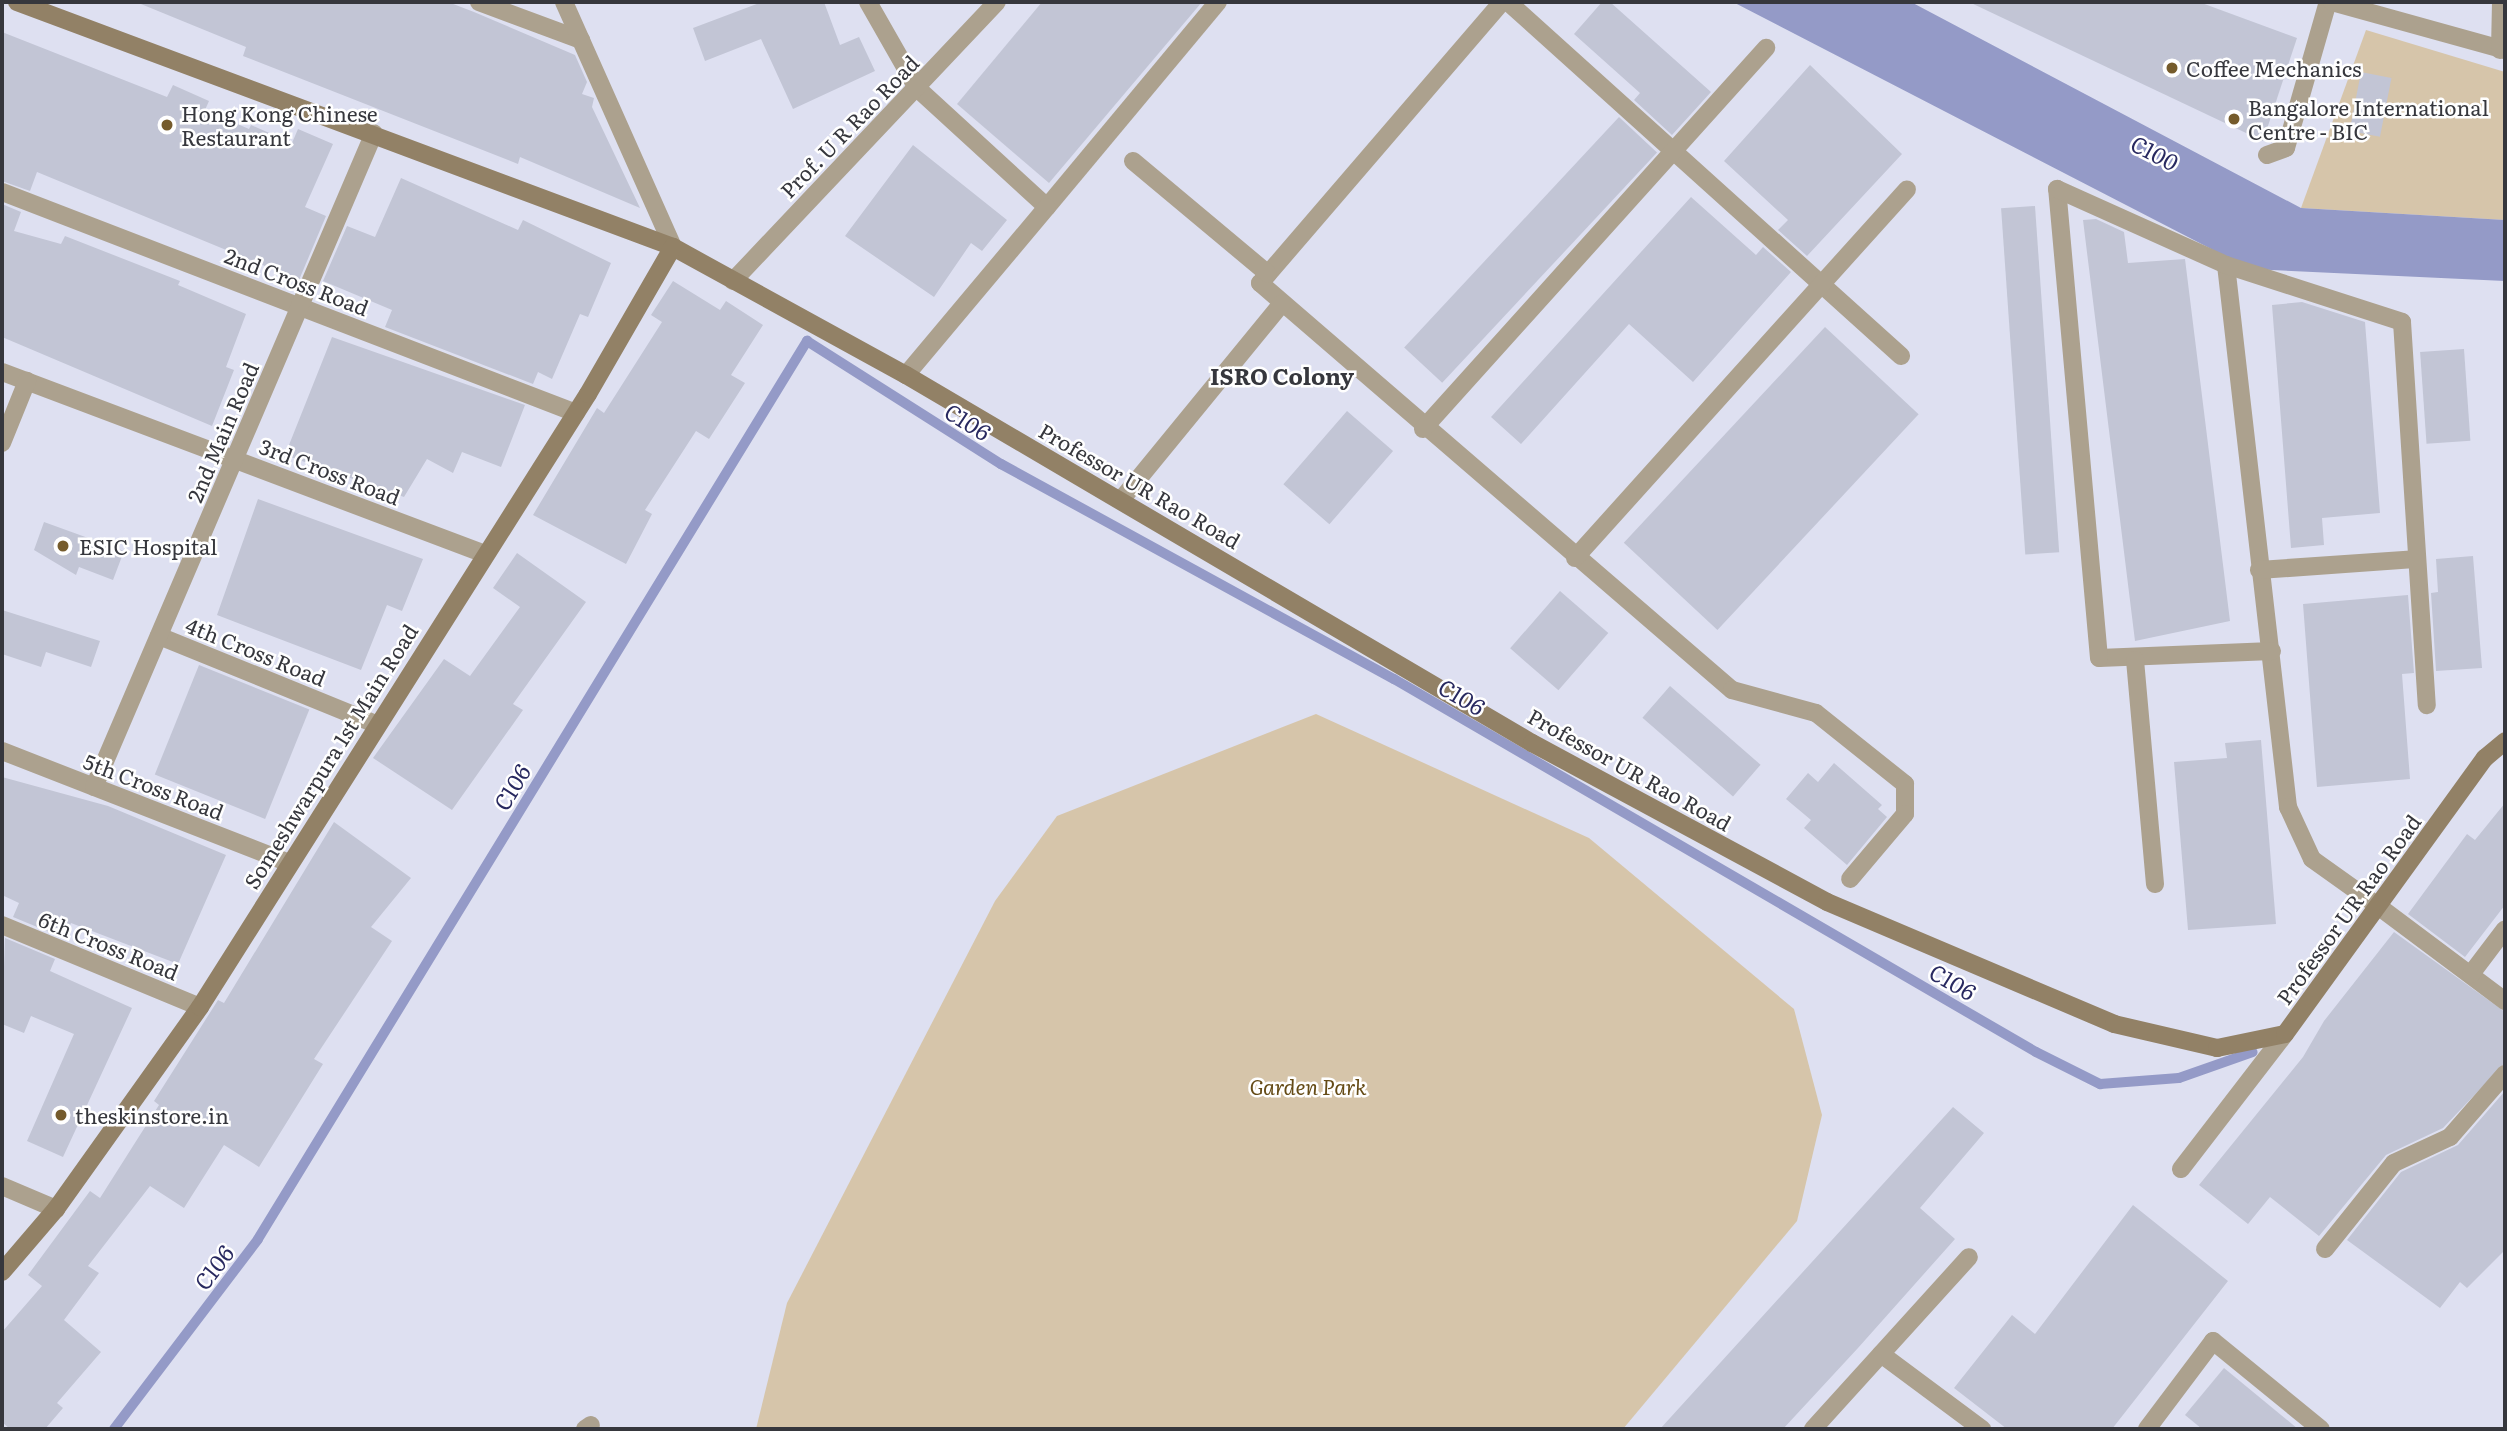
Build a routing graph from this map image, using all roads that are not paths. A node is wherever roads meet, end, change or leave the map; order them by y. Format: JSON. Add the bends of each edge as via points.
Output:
{"nodes":[{"id":1,"x":17,"y":2,"type":"edge"},
{"id":2,"x":479,"y":2,"type":"edge"},
{"id":3,"x":564,"y":2,"type":"edge"},
{"id":4,"x":867,"y":2,"type":"edge"},
{"id":5,"x":997,"y":2,"type":"edge"},
{"id":6,"x":1218,"y":2,"type":"edge"},
{"id":7,"x":1502,"y":2,"type":"edge"},
{"id":8,"x":1508,"y":2,"type":"edge"},
{"id":9,"x":2330,"y":2,"type":"edge"},
{"id":10,"x":2501,"y":2,"type":"edge"},
{"id":11,"x":581,"y":40,"type":"junction"},
{"id":12,"x":1766,"y":48,"type":"dead end"},
{"id":13,"x":2503,"y":50,"type":"edge"},
{"id":14,"x":918,"y":88,"type":"junction"},
{"id":15,"x":374,"y":132,"type":"junction"},
{"id":16,"x":1674,"y":151,"type":"junction"},
{"id":17,"x":2267,"y":155,"type":"dead end"},
{"id":18,"x":1133,"y":161,"type":"dead end"},
{"id":19,"x":1907,"y":189,"type":"dead end"},
{"id":20,"x":2,"y":192,"type":"edge"},
{"id":21,"x":1047,"y":207,"type":"junction"},
{"id":22,"x":673,"y":247,"type":"junction"},
{"id":23,"x":2226,"y":265,"type":"junction"},
{"id":24,"x":1268,"y":274,"type":"junction"},
{"id":25,"x":733,"y":281,"type":"junction"},
{"id":26,"x":1822,"y":285,"type":"junction"},
{"id":27,"x":1282,"y":303,"type":"junction"},
{"id":28,"x":301,"y":307,"type":"junction"},
{"id":29,"x":1901,"y":356,"type":"dead end"},
{"id":30,"x":2,"y":372,"type":"edge"},
{"id":31,"x":906,"y":375,"type":"junction"},
{"id":32,"x":27,"y":381,"type":"junction"},
{"id":33,"x":576,"y":413,"type":"junction"},
{"id":34,"x":1423,"y":429,"type":"junction"},
{"id":35,"x":2,"y":443,"type":"edge"},
{"id":36,"x":235,"y":460,"type":"junction"},
{"id":37,"x":1121,"y":500,"type":"junction"},
{"id":38,"x":485,"y":554,"type":"junction"},
{"id":39,"x":1575,"y":558,"type":"junction"},
{"id":40,"x":2415,"y":559,"type":"junction"},
{"id":41,"x":2259,"y":570,"type":"junction"},
{"id":42,"x":159,"y":636,"type":"junction"},
{"id":43,"x":2272,"y":651,"type":"junction"},
{"id":44,"x":2135,"y":660,"type":"junction"},
{"id":45,"x":2427,"y":705,"type":"dead end"},
{"id":46,"x":376,"y":724,"type":"junction"},
{"id":47,"x":2505,"y":741,"type":"edge"},
{"id":48,"x":2,"y":751,"type":"edge"},
{"id":49,"x":94,"y":787,"type":"junction"},
{"id":50,"x":289,"y":863,"type":"junction"},
{"id":51,"x":1850,"y":879,"type":"dead end"},
{"id":52,"x":2155,"y":884,"type":"dead end"},
{"id":53,"x":2378,"y":906,"type":"junction"},
{"id":54,"x":2,"y":925,"type":"edge"},
{"id":55,"x":2505,"y":929,"type":"edge"},
{"id":56,"x":2471,"y":974,"type":"junction"},
{"id":57,"x":2505,"y":1002,"type":"edge"},
{"id":58,"x":200,"y":1007,"type":"junction"},
{"id":59,"x":2285,"y":1034,"type":"junction"},
{"id":60,"x":2505,"y":1074,"type":"edge"},
{"id":61,"x":2181,"y":1169,"type":"dead end"},
{"id":62,"x":2,"y":1186,"type":"edge"},
{"id":63,"x":56,"y":1209,"type":"junction"},
{"id":64,"x":2325,"y":1249,"type":"dead end"},
{"id":65,"x":1969,"y":1257,"type":"dead end"},
{"id":66,"x":2,"y":1272,"type":"edge"},
{"id":67,"x":1881,"y":1354,"type":"junction"},
{"id":68,"x":1813,"y":1429,"type":"edge"},
{"id":69,"x":1983,"y":1429,"type":"edge"},
{"id":70,"x":2147,"y":1429,"type":"edge"},
{"id":71,"x":2321,"y":1429,"type":"edge"}],
"edges":[{"from":1,"to":15,"type":"street","name":"Professor UR Rao Road"},
{"from":2,"to":11,"type":"street"},
{"from":3,"to":11,"type":"street"},
{"from":4,"to":14,"type":"street"},
{"from":5,"to":14,"type":"street","name":"Prof. U R Rao Road"},
{"from":6,"to":21,"type":"street"},
{"from":7,"to":24,"type":"street"},
{"from":8,"to":16,"type":"street"},
{"from":9,"to":13,"type":"street"},
{"from":9,"to":17,"type":"street","via":[[2286,148]]},
{"from":10,"to":13,"type":"street"},
{"from":11,"to":22,"type":"street"},
{"from":12,"to":16,"type":"street"},
{"from":14,"to":21,"type":"street"},
{"from":14,"to":25,"type":"street","name":"Prof. U R Rao Road"},
{"from":15,"to":22,"type":"street","name":"Professor UR Rao Road"},
{"from":15,"to":28,"type":"street","name":"2nd Main Road"},
{"from":16,"to":26,"type":"street"},
{"from":16,"to":34,"type":"street"},
{"from":18,"to":24,"type":"street"},
{"from":19,"to":26,"type":"street"},
{"from":20,"to":28,"type":"street","name":"2nd Cross Road"},
{"from":21,"to":31,"type":"street"},
{"from":22,"to":25,"type":"street","name":"Professor UR Rao Road"},
{"from":22,"to":33,"type":"street","name":"Someshwarpura 1st Main Road"},
{"from":23,"to":40,"type":"street","via":[[2402,322]]},
{"from":23,"to":41,"type":"street"},
{"from":23,"to":44,"type":"street","via":[[2057,189],[2099,658]]},
{"from":24,"to":27,"type":"street","via":[[1260,283]]},
{"from":25,"to":31,"type":"street","name":"Professor UR Rao Road"},
{"from":26,"to":29,"type":"street"},
{"from":26,"to":39,"type":"street"},
{"from":27,"to":34,"type":"street"},
{"from":27,"to":37,"type":"street"},
{"from":28,"to":33,"type":"street","name":"2nd Cross Road"},
{"from":28,"to":36,"type":"street","name":"2nd Main Road"},
{"from":30,"to":32,"type":"street","name":"3rd Cross Road"},
{"from":31,"to":37,"type":"street","name":"Professor UR Rao Road"},
{"from":32,"to":35,"type":"street"},
{"from":32,"to":36,"type":"street","name":"3rd Cross Road"},
{"from":33,"to":38,"type":"street","name":"Someshwarpura 1st Main Road"},
{"from":34,"to":39,"type":"street"},
{"from":36,"to":38,"type":"street","name":"3rd Cross Road"},
{"from":36,"to":42,"type":"street","name":"2nd Main Road"},
{"from":37,"to":59,"type":"street","name":"Professor UR Rao Road","via":[[1532,743],[1827,902],[2114,1024],[2217,1048]]},
{"from":38,"to":46,"type":"street","name":"Someshwarpura 1st Main Road"},
{"from":39,"to":51,"type":"street","via":[[1732,690],[1816,713],[1905,784],[1905,814]]},
{"from":40,"to":41,"type":"street"},
{"from":40,"to":45,"type":"street"},
{"from":41,"to":43,"type":"street"},
{"from":42,"to":46,"type":"street","name":"4th Cross Road"},
{"from":42,"to":49,"type":"street","name":"2nd Main Road"},
{"from":43,"to":44,"type":"street"},
{"from":43,"to":53,"type":"street","via":[[2288,807],[2312,859]]},
{"from":44,"to":52,"type":"street"},
{"from":46,"to":50,"type":"street","name":"Someshwarpura 1st Main Road"},
{"from":47,"to":53,"type":"street","name":"Professor UR Rao Road","via":[[2485,758]]},
{"from":48,"to":49,"type":"street","name":"5th Cross Road"},
{"from":49,"to":50,"type":"street","name":"5th Cross Road"},
{"from":50,"to":58,"type":"street","name":"Someshwarpura 1st Main Road"},
{"from":53,"to":56,"type":"street"},
{"from":53,"to":59,"type":"street","name":"Professor UR Rao Road"},
{"from":54,"to":58,"type":"street","name":"6th Cross Road"},
{"from":55,"to":56,"type":"street"},
{"from":56,"to":57,"type":"street"},
{"from":58,"to":63,"type":"street","name":"Someshwarpura 1st Main Road"},
{"from":59,"to":61,"type":"street"},
{"from":60,"to":64,"type":"street","via":[[2450,1137],[2394,1163]]},
{"from":62,"to":63,"type":"street"},
{"from":63,"to":66,"type":"street","name":"Someshwarpura 1st Main Road"},
{"from":65,"to":67,"type":"street"},
{"from":67,"to":68,"type":"street"},
{"from":67,"to":69,"type":"street"},
{"from":70,"to":71,"type":"street","via":[[2213,1341]]}]}
